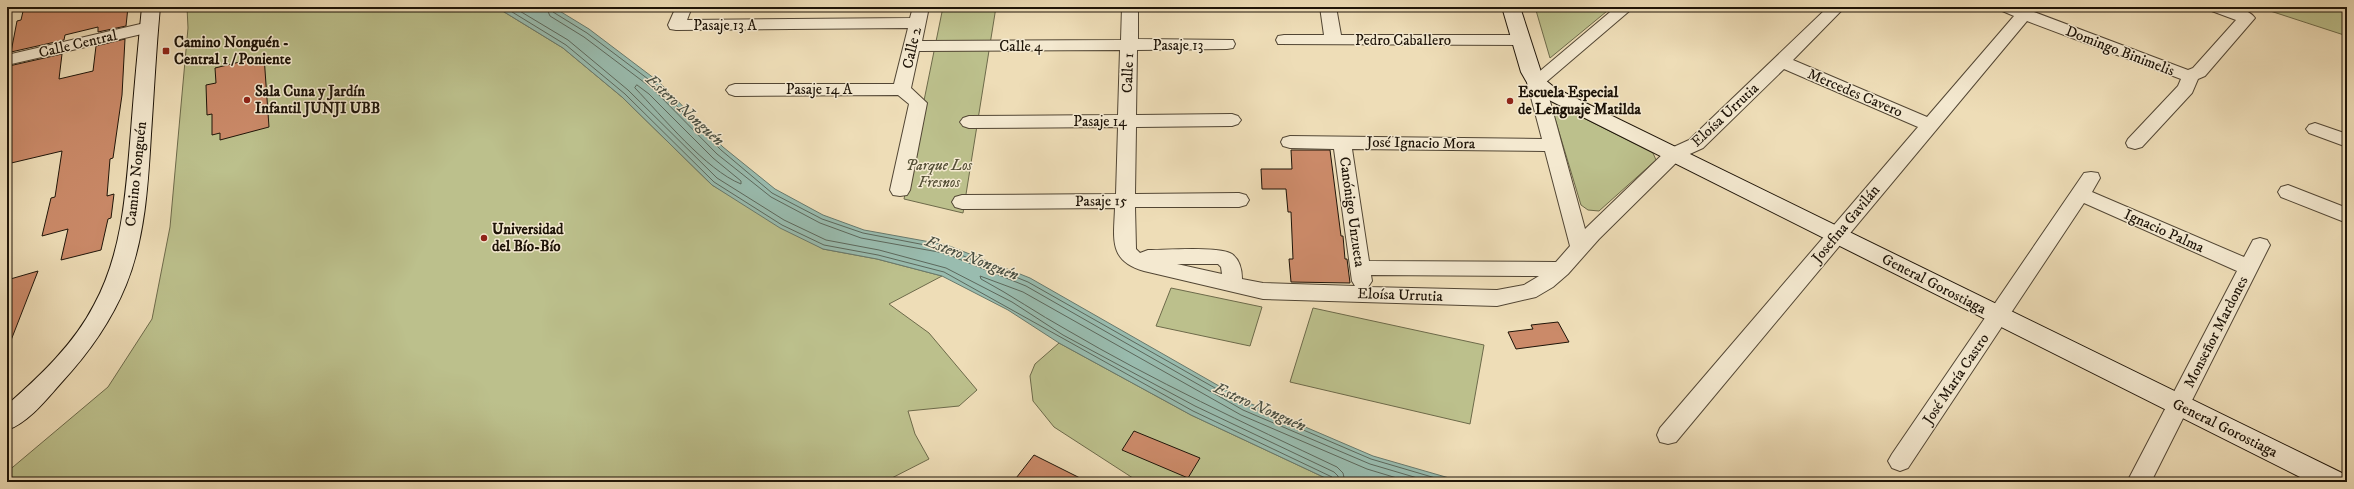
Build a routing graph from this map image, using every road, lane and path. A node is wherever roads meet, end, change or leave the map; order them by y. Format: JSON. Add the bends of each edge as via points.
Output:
{"nodes":[{"id":1,"x":684,"y":7,"type":"edge"},
{"id":2,"x":1130,"y":7,"type":"edge"},
{"id":3,"x":1328,"y":7,"type":"edge"},
{"id":4,"x":1511,"y":7,"type":"edge"},
{"id":5,"x":1626,"y":7,"type":"edge"},
{"id":6,"x":1837,"y":7,"type":"edge"},
{"id":7,"x":2216,"y":7,"type":"edge"},
{"id":8,"x":2015,"y":10,"type":"edge"},
{"id":9,"x":919,"y":15,"type":"edge"},
{"id":10,"x":150,"y":17,"type":"edge"},
{"id":11,"x":1284,"y":40,"type":"dead end"},
{"id":12,"x":1333,"y":40,"type":"junction"},
{"id":13,"x":1521,"y":40,"type":"junction"},
{"id":14,"x":1227,"y":44,"type":"dead end"},
{"id":15,"x":1129,"y":45,"type":"junction"},
{"id":16,"x":912,"y":46,"type":"junction"},
{"id":17,"x":7,"y":60,"type":"edge"},
{"id":18,"x":1781,"y":61,"type":"junction"},
{"id":19,"x":2189,"y":76,"type":"junction"},
{"id":20,"x":1536,"y":82,"type":"junction"},
{"id":21,"x":902,"y":89,"type":"junction"},
{"id":22,"x":735,"y":90,"type":"dead end"},
{"id":23,"x":1568,"y":103,"type":"junction"},
{"id":24,"x":1543,"y":113,"type":"junction"},
{"id":25,"x":1127,"y":120,"type":"junction"},
{"id":26,"x":1232,"y":120,"type":"dead end"},
{"id":27,"x":968,"y":122,"type":"dead end"},
{"id":28,"x":1930,"y":125,"type":"junction"},
{"id":29,"x":2315,"y":129,"type":"dead end"},
{"id":30,"x":2347,"y":141,"type":"edge"},
{"id":31,"x":1290,"y":142,"type":"dead end"},
{"id":32,"x":1342,"y":143,"type":"junction"},
{"id":33,"x":2135,"y":143,"type":"dead end"},
{"id":34,"x":1552,"y":145,"type":"junction"},
{"id":35,"x":1674,"y":154,"type":"junction"},
{"id":36,"x":2086,"y":186,"type":"joint"},
{"id":37,"x":900,"y":190,"type":"dead end"},
{"id":38,"x":2288,"y":192,"type":"dead end"},
{"id":39,"x":1239,"y":200,"type":"dead end"},
{"id":40,"x":1125,"y":201,"type":"junction"},
{"id":41,"x":962,"y":202,"type":"dead end"},
{"id":42,"x":2347,"y":216,"type":"edge"},
{"id":43,"x":1836,"y":235,"type":"junction"},
{"id":44,"x":2260,"y":245,"type":"dead end"},
{"id":45,"x":1580,"y":246,"type":"junction"},
{"id":46,"x":2249,"y":268,"type":"junction"},
{"id":47,"x":1561,"y":269,"type":"junction"},
{"id":48,"x":1361,"y":275,"type":"joint"},
{"id":49,"x":1232,"y":284,"type":"joint"},
{"id":50,"x":1998,"y":316,"type":"junction"},
{"id":51,"x":2178,"y":405,"type":"junction"},
{"id":52,"x":7,"y":420,"type":"edge"},
{"id":53,"x":1668,"y":435,"type":"dead end"},
{"id":54,"x":1900,"y":461,"type":"dead end"},
{"id":55,"x":2138,"y":482,"type":"edge"},
{"id":56,"x":2335,"y":482,"type":"edge"}],
"edges":[{"from":1,"to":9,"type":"street","name":"Pasaje 13 A","via":[[676,25]]},
{"from":2,"to":15,"type":"street","name":"Calle 1"},
{"from":3,"to":12,"type":"street"},
{"from":4,"to":13,"type":"street"},
{"from":5,"to":20,"type":"street"},
{"from":6,"to":18,"type":"street","name":"Eloísa Urrutia"},
{"from":7,"to":19,"type":"street","via":[[2246,18],[2199,72]]},
{"from":8,"to":19,"type":"street","name":"Domingo Binimelis","via":[[2177,74]]},
{"from":8,"to":28,"type":"street","name":"Josefina Gavilán"},
{"from":9,"to":16,"type":"street","name":"Calle 2"},
{"from":10,"to":17,"type":"street","name":"Calle Central"},
{"from":10,"to":52,"type":"street","name":"Camino Nonguén","via":[[136,200],[128,244],[113,289],[95,323],[67,361]]},
{"from":11,"to":12,"type":"street","name":"Pedro Caballero"},
{"from":12,"to":13,"type":"street","name":"Pedro Caballero"},
{"from":13,"to":20,"type":"street"},
{"from":14,"to":15,"type":"street","name":"Pasaje 13"},
{"from":15,"to":16,"type":"street","name":"Calle 4"},
{"from":15,"to":25,"type":"street","name":"Calle 1"},
{"from":16,"to":21,"type":"street","name":"Calle 2"},
{"from":18,"to":28,"type":"street","name":"Mercedes Cavero"},
{"from":18,"to":35,"type":"street","name":"Eloísa Urrutia","via":[[1696,144]]},
{"from":19,"to":33,"type":"street","via":[[2190,81],[2186,89]]},
{"from":20,"to":23,"type":"street","name":"General Gorostiaga"},
{"from":20,"to":24,"type":"street"},
{"from":21,"to":22,"type":"street","name":"Pasaje 14 A"},
{"from":21,"to":37,"type":"street","via":[[918,103]]},
{"from":23,"to":24,"type":"street","via":[[1555,105]]},
{"from":23,"to":35,"type":"street","name":"General Gorostiaga"},
{"from":24,"to":34,"type":"street"},
{"from":25,"to":26,"type":"street","name":"Pasaje 14"},
{"from":25,"to":27,"type":"street","name":"Pasaje 14"},
{"from":25,"to":40,"type":"street","name":"Calle 1"},
{"from":28,"to":43,"type":"street","name":"Josefina Gavilán"},
{"from":29,"to":30,"type":"street"},
{"from":31,"to":32,"type":"street","name":"José Ignacio Mora"},
{"from":32,"to":34,"type":"street","name":"José Ignacio Mora"},
{"from":32,"to":48,"type":"street","name":"Canónigo Unzueta"},
{"from":34,"to":45,"type":"street"},
{"from":35,"to":43,"type":"street","name":"General Gorostiaga"},
{"from":35,"to":45,"type":"street","name":"Eloísa Urrutia"},
{"from":36,"to":46,"type":"street","name":"Ignacio Palma"},
{"from":36,"to":50,"type":"street","name":"José María Castro"},
{"from":38,"to":42,"type":"street"},
{"from":39,"to":40,"type":"street","name":"Pasaje 15"},
{"from":40,"to":41,"type":"street","name":"Pasaje 15"},
{"from":40,"to":49,"type":"street","name":"Calle 1","via":[[1124,246],[1130,257],[1221,257],[1232,267]]},
{"from":43,"to":50,"type":"street","name":"General Gorostiaga"},
{"from":43,"to":53,"type":"street","name":"Josefina Gavilán"},
{"from":44,"to":46,"type":"street","name":"Monseñor Mardones"},
{"from":45,"to":47,"type":"street","name":"Eloísa Urrutia"},
{"from":46,"to":51,"type":"street","name":"Monseñor Mardones"},
{"from":47,"to":48,"type":"street","name":"Eloísa Urrutia"},
{"from":47,"to":49,"type":"street","name":"Eloísa Urrutia","via":[[1529,292],[1497,298],[1263,291]]},
{"from":50,"to":51,"type":"street","name":"General Gorostiaga"},
{"from":50,"to":54,"type":"street","name":"José María Castro"},
{"from":51,"to":55,"type":"street","name":"Monseñor Mardones"},
{"from":51,"to":56,"type":"street","name":"General Gorostiaga"}]}
